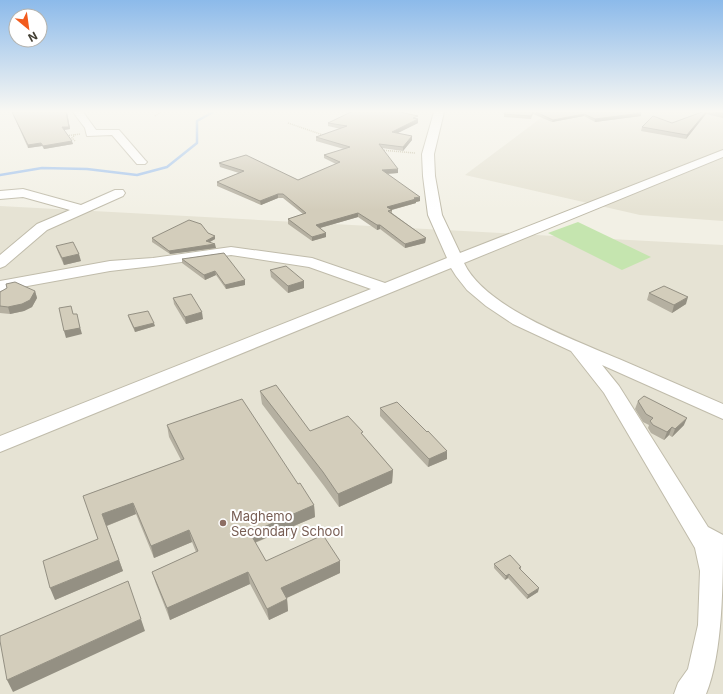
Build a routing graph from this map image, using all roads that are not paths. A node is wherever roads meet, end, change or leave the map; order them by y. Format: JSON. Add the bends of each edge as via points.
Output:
{"nodes":[{"id":1,"x":125,"y":144,"type":"edge"},
{"id":2,"x":431,"y":144,"type":"edge"},
{"id":3,"x":723,"y":153,"type":"edge"},
{"id":4,"x":141,"y":162,"type":"dead end"},
{"id":5,"x":119,"y":193,"type":"dead end"},
{"id":6,"x":0,"y":195,"type":"edge"},
{"id":7,"x":81,"y":209,"type":"junction"},
{"id":8,"x":457,"y":261,"type":"junction"},
{"id":9,"x":0,"y":263,"type":"edge"},
{"id":10,"x":0,"y":286,"type":"edge"},
{"id":11,"x":385,"y":288,"type":"junction"},
{"id":12,"x":576,"y":347,"type":"junction"},
{"id":13,"x":723,"y":412,"type":"edge"},
{"id":14,"x":0,"y":444,"type":"edge"},
{"id":15,"x":700,"y":534,"type":"junction"},
{"id":16,"x":723,"y":547,"type":"edge"},
{"id":17,"x":689,"y":694,"type":"edge"}],
"edges":[{"from":1,"to":4,"type":"street"},
{"from":2,"to":8,"type":"street","via":[[428,154],[429,176],[435,215]]},
{"from":3,"to":8,"type":"street"},
{"from":5,"to":7,"type":"street"},
{"from":6,"to":7,"type":"street","via":[[23,193]]},
{"from":7,"to":9,"type":"street","via":[[42,227]]},
{"from":8,"to":11,"type":"street"},
{"from":8,"to":12,"type":"street","via":[[462,273],[473,287],[492,303],[519,320]]},
{"from":10,"to":11,"type":"street","via":[[110,266],[231,251],[312,263]]},
{"from":11,"to":14,"type":"street"},
{"from":12,"to":13,"type":"street"},
{"from":12,"to":15,"type":"street","via":[[612,390]]},
{"from":15,"to":16,"type":"street"},
{"from":15,"to":17,"type":"street","via":[[713,571],[712,625],[701,675]]}]}
